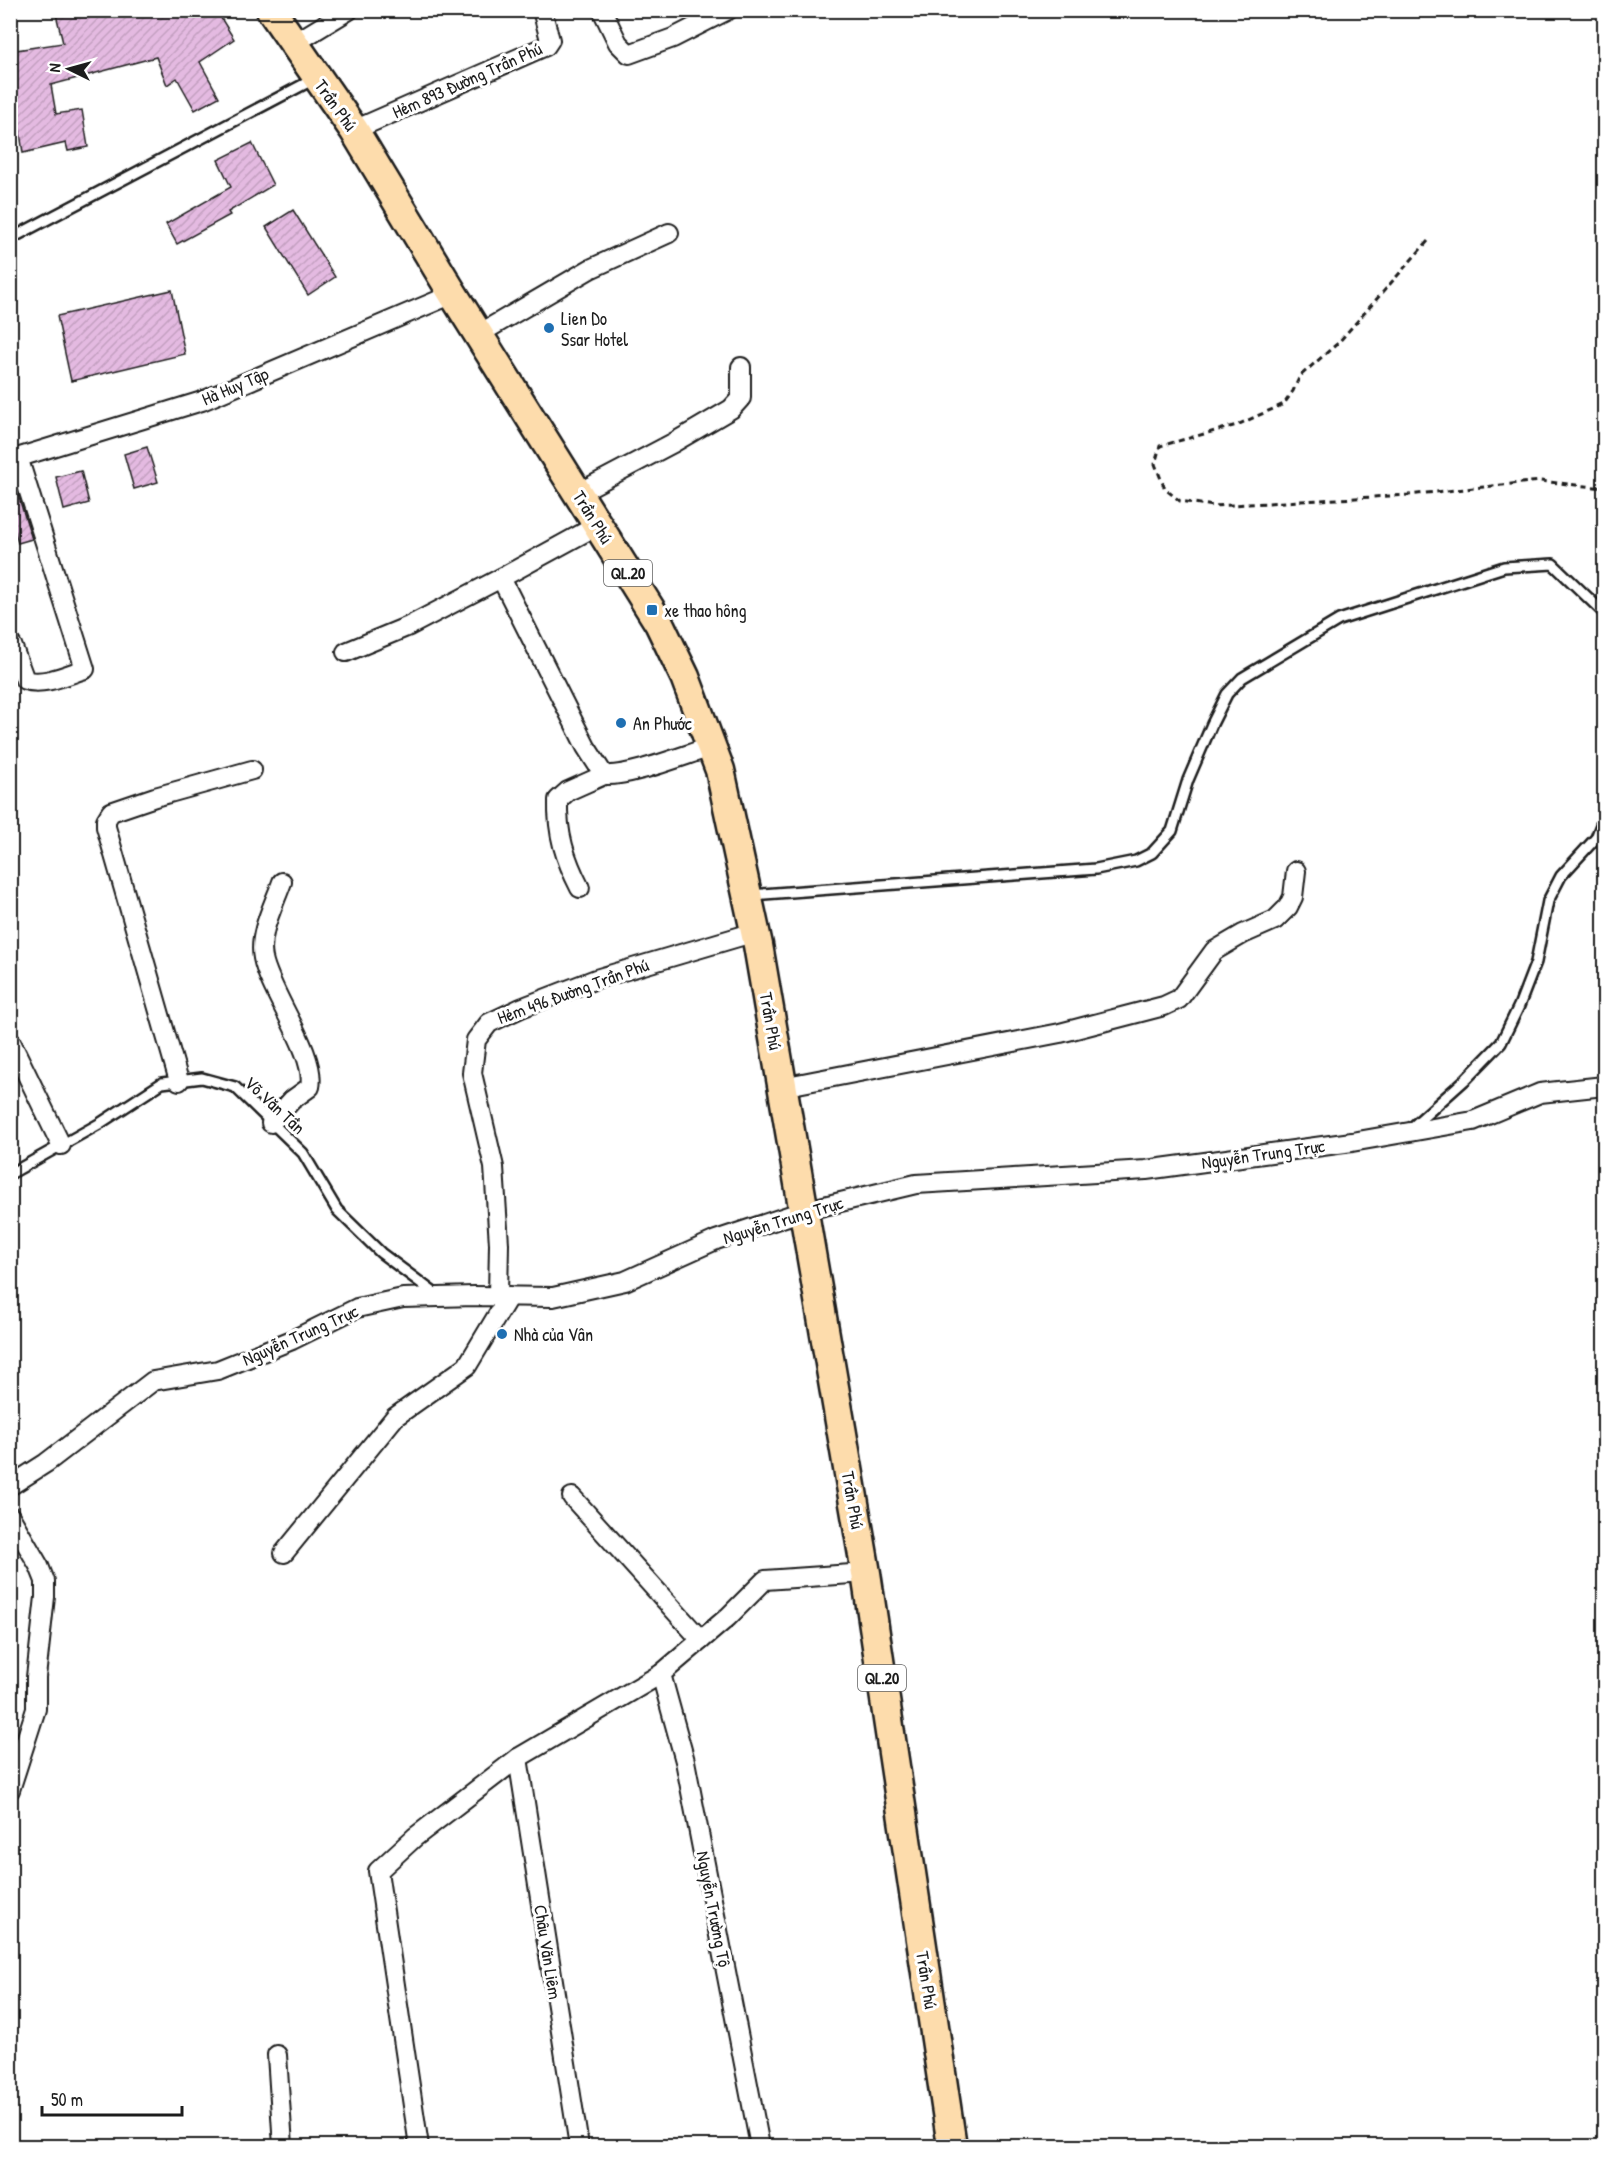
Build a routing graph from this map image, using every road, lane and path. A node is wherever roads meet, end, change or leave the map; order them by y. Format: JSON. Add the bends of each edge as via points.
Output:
{"nodes":[{"id":1,"x":271,"y":10,"type":"edge"},
{"id":2,"x":349,"y":10,"type":"edge"},
{"id":3,"x":542,"y":10,"type":"edge"},
{"id":4,"x":602,"y":10,"type":"edge"},
{"id":5,"x":728,"y":10,"type":"edge"},
{"id":6,"x":293,"y":44,"type":"junction"},
{"id":7,"x":316,"y":78,"type":"junction"},
{"id":8,"x":354,"y":130,"type":"junction"},
{"id":9,"x":669,"y":233,"type":"dead end"},
{"id":10,"x":10,"y":238,"type":"edge"},
{"id":11,"x":1428,"y":241,"type":"dead end"},
{"id":12,"x":453,"y":294,"type":"junction"},
{"id":13,"x":479,"y":334,"type":"junction"},
{"id":14,"x":741,"y":367,"type":"dead end"},
{"id":15,"x":14,"y":458,"type":"edge"},
{"id":16,"x":1605,"y":488,"type":"edge"},
{"id":17,"x":578,"y":493,"type":"junction"},
{"id":18,"x":598,"y":525,"type":"junction"},
{"id":19,"x":501,"y":578,"type":"junction"},
{"id":20,"x":1605,"y":613,"type":"edge"},
{"id":21,"x":12,"y":645,"type":"dead end"},
{"id":22,"x":346,"y":652,"type":"dead end"},
{"id":23,"x":711,"y":747,"type":"junction"},
{"id":24,"x":252,"y":770,"type":"dead end"},
{"id":25,"x":604,"y":775,"type":"junction"},
{"id":26,"x":1605,"y":817,"type":"edge"},
{"id":27,"x":1296,"y":871,"type":"dead end"},
{"id":28,"x":282,"y":882,"type":"dead end"},
{"id":29,"x":580,"y":888,"type":"dead end"},
{"id":30,"x":747,"y":896,"type":"junction"},
{"id":31,"x":755,"y":932,"type":"junction"},
{"id":32,"x":10,"y":1040,"type":"edge"},
{"id":33,"x":179,"y":1081,"type":"junction"},
{"id":34,"x":1605,"y":1086,"type":"edge"},
{"id":35,"x":782,"y":1087,"type":"junction"},
{"id":36,"x":271,"y":1123,"type":"junction"},
{"id":37,"x":1406,"y":1133,"type":"junction"},
{"id":38,"x":62,"y":1145,"type":"junction"},
{"id":39,"x":10,"y":1174,"type":"edge"},
{"id":40,"x":804,"y":1211,"type":"junction"},
{"id":41,"x":504,"y":1296,"type":"junction"},
{"id":42,"x":440,"y":1297,"type":"junction"},
{"id":43,"x":10,"y":1486,"type":"edge"},
{"id":44,"x":572,"y":1497,"type":"dead end"},
{"id":45,"x":10,"y":1516,"type":"edge"},
{"id":46,"x":284,"y":1553,"type":"dead end"},
{"id":47,"x":866,"y":1573,"type":"junction"},
{"id":48,"x":701,"y":1640,"type":"junction"},
{"id":49,"x":661,"y":1674,"type":"junction"},
{"id":50,"x":518,"y":1758,"type":"junction"},
{"id":51,"x":10,"y":1790,"type":"edge"},
{"id":52,"x":277,"y":2055,"type":"dead end"},
{"id":53,"x":283,"y":2146,"type":"edge"},
{"id":54,"x":419,"y":2146,"type":"edge"},
{"id":55,"x":579,"y":2146,"type":"edge"},
{"id":56,"x":760,"y":2146,"type":"edge"},
{"id":57,"x":952,"y":2146,"type":"edge"}],
"edges":[{"from":1,"to":6,"type":"highway","name":"Trần Phú","number":"QL.20"},
{"from":2,"to":6,"type":"street"},
{"from":3,"to":8,"type":"street","name":"Hẻm 893 Đường Trần Phú","via":[[550,40],[546,46]]},
{"from":4,"to":5,"type":"street","via":[[618,43],[629,54],[673,38]]},
{"from":6,"to":7,"type":"highway","name":"Trần Phú","number":"QL.20"},
{"from":7,"to":8,"type":"highway","name":"Trần Phú","number":"QL.20"},
{"from":7,"to":10,"type":"lane"},
{"from":8,"to":12,"type":"highway","name":"Trần Phú","number":"QL.20"},
{"from":9,"to":13,"type":"street","via":[[590,269]]},
{"from":11,"to":16,"type":"path","via":[[1338,343],[1300,376],[1284,404],[1237,424],[1160,447],[1155,464],[1165,489],[1180,501],[1214,506],[1408,495],[1540,481]]},
{"from":12,"to":13,"type":"highway","name":"Trần Phú","number":"QL.20"},
{"from":12,"to":15,"type":"street","name":"Hà Huy Tập","via":[[202,401]]},
{"from":13,"to":17,"type":"highway","name":"Trần Phú","number":"QL.20"},
{"from":14,"to":17,"type":"street","via":[[741,398],[731,409]]},
{"from":15,"to":21,"type":"street","via":[[85,669],[33,683],[25,680]]},
{"from":17,"to":18,"type":"highway","name":"Trần Phú","number":"QL.20"},
{"from":18,"to":19,"type":"street"},
{"from":18,"to":23,"type":"highway","name":"Trần Phú","number":"QL.20","via":[[659,623],[685,677]]},
{"from":19,"to":22,"type":"street","via":[[409,626]]},
{"from":19,"to":25,"type":"street"},
{"from":20,"to":30,"type":"lane","via":[[1553,564],[1504,567],[1339,620],[1242,678],[1227,694],[1188,780],[1172,831],[1152,853],[1136,861],[1096,869]]},
{"from":23,"to":25,"type":"street","via":[[629,772]]},
{"from":23,"to":30,"type":"highway","name":"Trần Phú","number":"QL.20","via":[[720,770]]},
{"from":24,"to":33,"type":"street","via":[[155,797],[111,813],[106,820]]},
{"from":25,"to":29,"type":"street","via":[[568,791],[558,800],[559,836]]},
{"from":26,"to":37,"type":"lane","via":[[1596,838],[1561,876],[1548,901],[1536,962],[1501,1042]]},
{"from":27,"to":35,"type":"street","via":[[1288,907],[1275,920],[1214,951],[1179,999],[1164,1006],[1060,1034]]},
{"from":28,"to":36,"type":"street","via":[[263,937],[262,957],[312,1076],[310,1087]]},
{"from":30,"to":31,"type":"highway","name":"Trần Phú","number":"QL.20"},
{"from":31,"to":35,"type":"highway","name":"Trần Phú","number":"QL.20"},
{"from":31,"to":41,"type":"street","name":"Hẻm 496 Đường Trần Phú","via":[[596,979],[489,1023],[476,1040],[472,1072],[494,1167]]},
{"from":32,"to":38,"type":"street"},
{"from":33,"to":36,"type":"lane","name":"Võ Văn Tần","via":[[202,1078],[235,1087]]},
{"from":33,"to":38,"type":"lane","name":"Võ Văn Tần","via":[[162,1083]]},
{"from":34,"to":37,"type":"street","name":"Nguyễn Trung Trực","via":[[1540,1093],[1473,1121]]},
{"from":35,"to":40,"type":"highway","name":"Trần Phú","number":"QL.20"},
{"from":36,"to":42,"type":"lane","name":"Võ Văn Tần","via":[[303,1153],[337,1210],[381,1253]]},
{"from":37,"to":40,"type":"street","name":"Nguyễn Trung Trực","via":[[1146,1170],[916,1184]]},
{"from":38,"to":39,"type":"lane","name":"Võ Văn Tần"},
{"from":40,"to":41,"type":"street","name":"Nguyễn Trung Trực","via":[[716,1240],[625,1281],[553,1297]]},
{"from":40,"to":47,"type":"highway","name":"Trần Phú","number":"QL.20"},
{"from":41,"to":42,"type":"street","name":"Nguyễn Trung Trực"},
{"from":41,"to":46,"type":"street","via":[[467,1366],[395,1417]]},
{"from":42,"to":43,"type":"street","name":"Nguyễn Trung Trực","via":[[403,1298],[357,1308],[218,1370],[153,1382]]},
{"from":44,"to":48,"type":"street"},
{"from":45,"to":51,"type":"street","via":[[39,1566],[45,1581],[45,1597],[36,1709]]},
{"from":47,"to":48,"type":"street","via":[[765,1580]]},
{"from":47,"to":57,"type":"highway","name":"Trần Phú","number":"QL.20"},
{"from":48,"to":49,"type":"street"},
{"from":49,"to":50,"type":"street"},
{"from":49,"to":56,"type":"street","name":"Nguyễn Trường Tộ","via":[[685,1761]]},
{"from":50,"to":54,"type":"street","via":[[415,1837],[378,1871]]},
{"from":50,"to":55,"type":"street","name":"Châu Văn Liêm"},
{"from":52,"to":53,"type":"street"}]}
